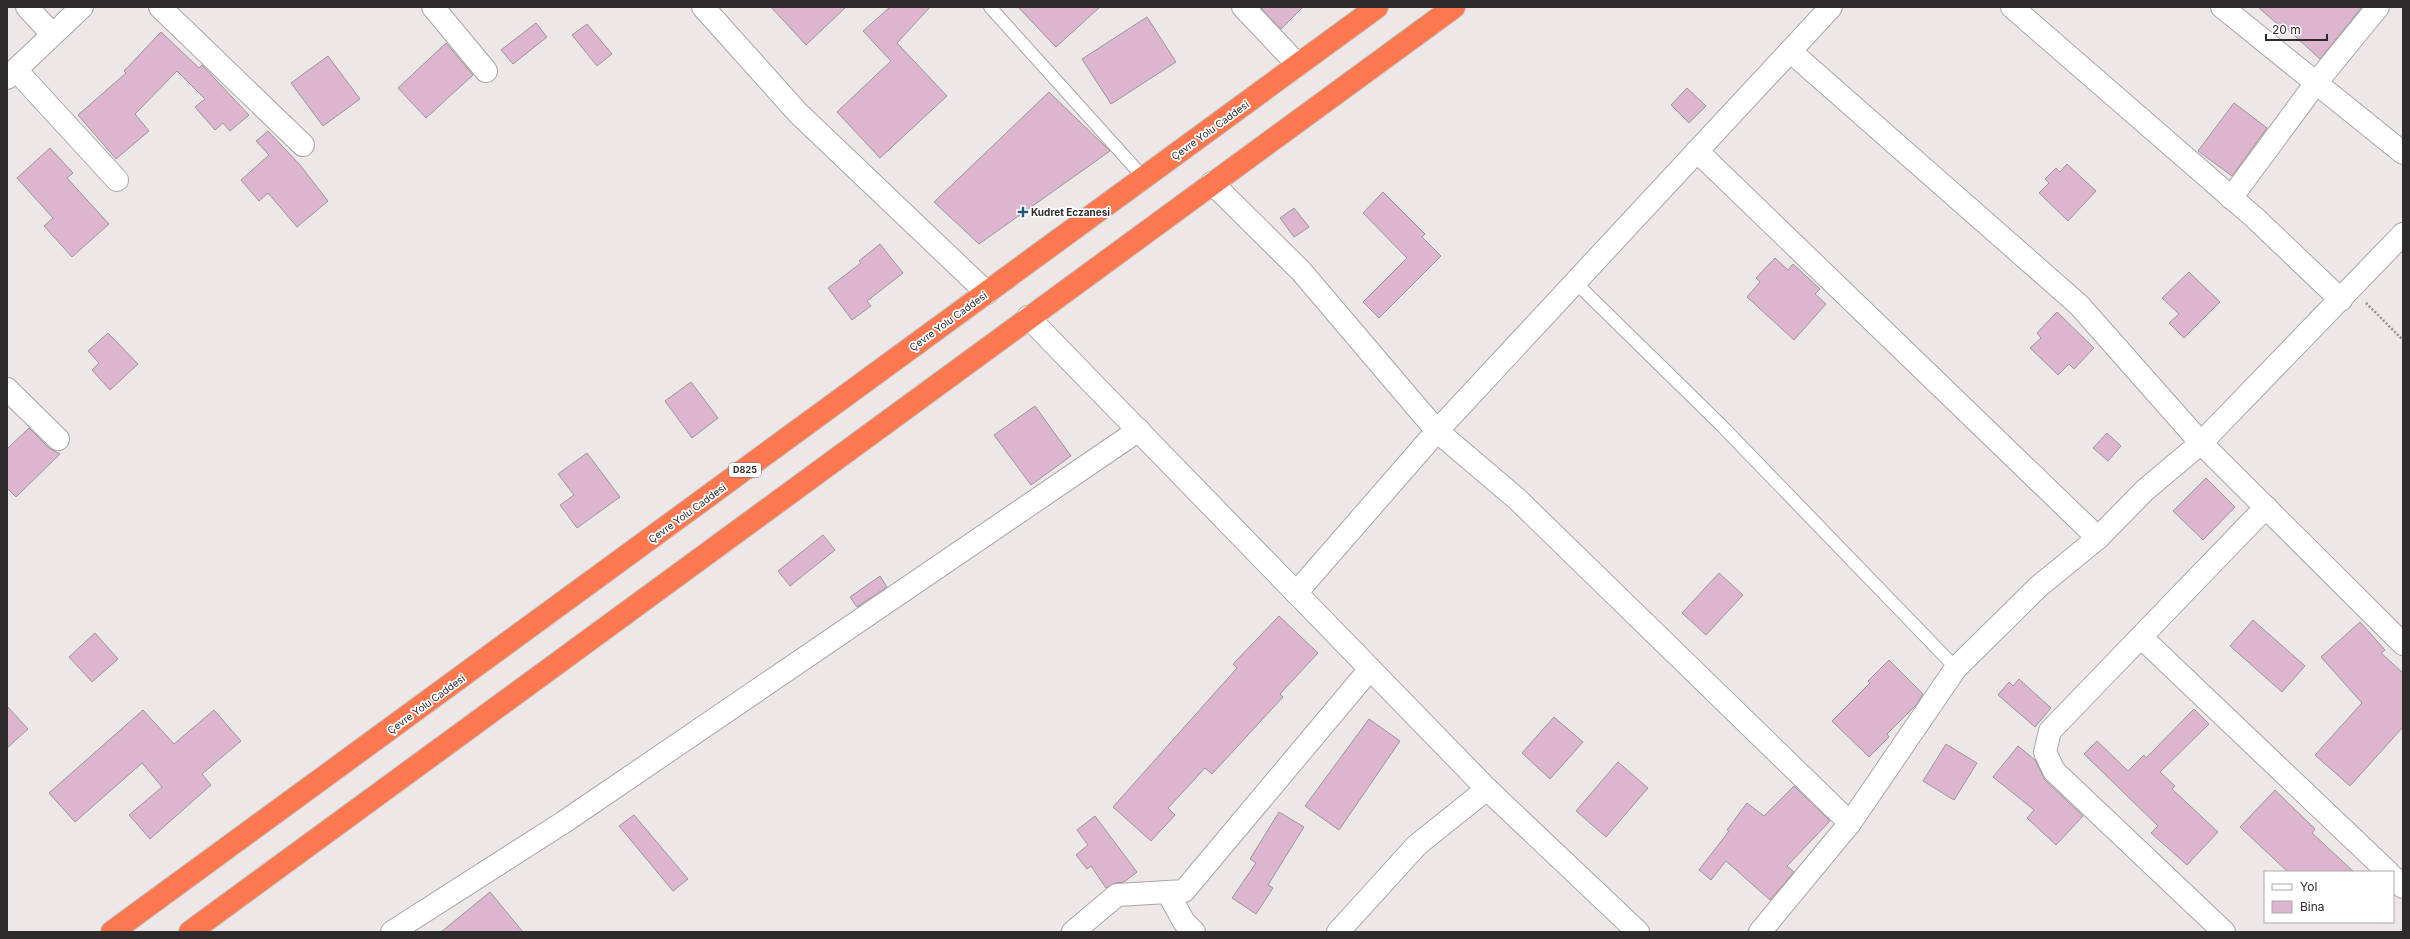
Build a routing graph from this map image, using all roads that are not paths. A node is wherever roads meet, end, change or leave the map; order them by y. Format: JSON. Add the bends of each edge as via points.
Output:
{"nodes":[{"id":1,"x":27,"y":7,"type":"edge"},
{"id":2,"x":82,"y":7,"type":"edge"},
{"id":3,"x":160,"y":7,"type":"edge"},
{"id":4,"x":433,"y":7,"type":"edge"},
{"id":5,"x":703,"y":7,"type":"edge"},
{"id":6,"x":990,"y":7,"type":"edge"},
{"id":7,"x":1243,"y":7,"type":"edge"},
{"id":8,"x":1377,"y":7,"type":"edge"},
{"id":9,"x":1454,"y":7,"type":"edge"},
{"id":10,"x":1831,"y":7,"type":"edge"},
{"id":11,"x":2012,"y":7,"type":"edge"},
{"id":12,"x":2222,"y":7,"type":"edge"},
{"id":13,"x":2378,"y":7,"type":"edge"},
{"id":14,"x":52,"y":34,"type":"junction"},
{"id":15,"x":1790,"y":51,"type":"junction"},
{"id":16,"x":1298,"y":65,"type":"junction"},
{"id":17,"x":486,"y":71,"type":"dead end"},
{"id":18,"x":11,"y":74,"type":"edge"},
{"id":19,"x":2316,"y":83,"type":"junction"},
{"id":20,"x":303,"y":145,"type":"dead end"},
{"id":21,"x":1697,"y":151,"type":"junction"},
{"id":22,"x":2403,"y":153,"type":"edge"},
{"id":23,"x":1144,"y":178,"type":"junction"},
{"id":24,"x":117,"y":180,"type":"dead end"},
{"id":25,"x":1212,"y":183,"type":"junction"},
{"id":26,"x":2232,"y":198,"type":"junction"},
{"id":27,"x":2403,"y":234,"type":"edge"},
{"id":28,"x":1575,"y":282,"type":"junction"},
{"id":29,"x":987,"y":293,"type":"junction"},
{"id":30,"x":2346,"y":294,"type":"junction"},
{"id":31,"x":1028,"y":317,"type":"junction"},
{"id":32,"x":7,"y":389,"type":"edge"},
{"id":33,"x":1139,"y":430,"type":"junction"},
{"id":34,"x":1437,"y":431,"type":"junction"},
{"id":35,"x":58,"y":439,"type":"dead end"},
{"id":36,"x":2201,"y":443,"type":"junction"},
{"id":37,"x":2266,"y":507,"type":"junction"},
{"id":38,"x":2098,"y":538,"type":"junction"},
{"id":39,"x":1296,"y":593,"type":"junction"},
{"id":40,"x":2141,"y":637,"type":"junction"},
{"id":41,"x":2403,"y":644,"type":"edge"},
{"id":42,"x":1956,"y":668,"type":"junction"},
{"id":43,"x":1370,"y":669,"type":"junction"},
{"id":44,"x":1487,"y":789,"type":"junction"},
{"id":45,"x":1850,"y":823,"type":"junction"},
{"id":46,"x":2387,"y":871,"type":"edge"},
{"id":47,"x":2394,"y":878,"type":"edge"},
{"id":48,"x":2403,"y":887,"type":"edge"},
{"id":49,"x":1168,"y":893,"type":"junction"},
{"id":50,"x":112,"y":932,"type":"edge"},
{"id":51,"x":190,"y":932,"type":"edge"},
{"id":52,"x":392,"y":932,"type":"edge"},
{"id":53,"x":1073,"y":932,"type":"edge"},
{"id":54,"x":1194,"y":932,"type":"edge"},
{"id":55,"x":1338,"y":932,"type":"edge"},
{"id":56,"x":1638,"y":932,"type":"edge"},
{"id":57,"x":1760,"y":932,"type":"edge"},
{"id":58,"x":2224,"y":932,"type":"edge"}],
"edges":[{"from":1,"to":14,"type":"street"},
{"from":2,"to":14,"type":"street"},
{"from":3,"to":20,"type":"street"},
{"from":4,"to":17,"type":"street"},
{"from":5,"to":29,"type":"street","via":[[798,113]]},
{"from":6,"to":23,"type":"lane"},
{"from":7,"to":16,"type":"street"},
{"from":8,"to":16,"type":"highway","name":"Çevre Yolu Caddesi","number":"D825"},
{"from":9,"to":25,"type":"highway"},
{"from":10,"to":15,"type":"street"},
{"from":11,"to":26,"type":"street"},
{"from":12,"to":19,"type":"street"},
{"from":13,"to":19,"type":"street"},
{"from":14,"to":18,"type":"street"},
{"from":15,"to":21,"type":"street"},
{"from":15,"to":36,"type":"street","via":[[2079,305]]},
{"from":16,"to":23,"type":"highway","name":"Çevre Yolu Caddesi","number":"D825"},
{"from":18,"to":24,"type":"street"},
{"from":19,"to":22,"type":"street"},
{"from":19,"to":26,"type":"street"},
{"from":21,"to":28,"type":"street"},
{"from":21,"to":38,"type":"street"},
{"from":23,"to":29,"type":"highway","name":"Çevre Yolu Caddesi","number":"D825"},
{"from":25,"to":31,"type":"highway"},
{"from":25,"to":34,"type":"street","via":[[1301,271]]},
{"from":26,"to":30,"type":"street"},
{"from":27,"to":30,"type":"street"},
{"from":28,"to":34,"type":"street"},
{"from":28,"to":42,"type":"lane","via":[[1720,424]]},
{"from":29,"to":50,"type":"highway","name":"Çevre Yolu Caddesi","number":"D825"},
{"from":30,"to":36,"type":"street"},
{"from":31,"to":33,"type":"street"},
{"from":31,"to":51,"type":"highway"},
{"from":32,"to":35,"type":"street"},
{"from":33,"to":39,"type":"street"},
{"from":33,"to":52,"type":"street","via":[[564,822]]},
{"from":34,"to":39,"type":"street"},
{"from":34,"to":45,"type":"street","via":[[1517,499]]},
{"from":36,"to":37,"type":"street"},
{"from":36,"to":38,"type":"street","via":[[2145,490]]},
{"from":37,"to":40,"type":"street"},
{"from":37,"to":41,"type":"street"},
{"from":38,"to":42,"type":"street","via":[[2038,587]]},
{"from":39,"to":43,"type":"street"},
{"from":40,"to":46,"type":"street"},
{"from":40,"to":58,"type":"street","via":[[2050,731],[2045,752],[2054,771]]},
{"from":42,"to":45,"type":"street"},
{"from":43,"to":44,"type":"street"},
{"from":43,"to":49,"type":"street","via":[[1184,891]]},
{"from":44,"to":55,"type":"street","via":[[1417,845]]},
{"from":44,"to":56,"type":"street"},
{"from":45,"to":57,"type":"street"},
{"from":47,"to":48,"type":"street"},
{"from":49,"to":53,"type":"street","via":[[1117,896]]},
{"from":49,"to":54,"type":"street","via":[[1184,922]]}]}
